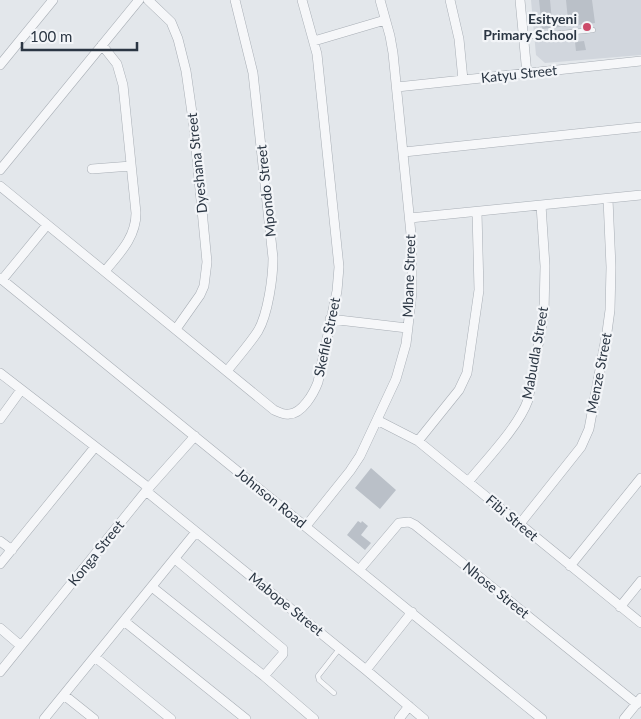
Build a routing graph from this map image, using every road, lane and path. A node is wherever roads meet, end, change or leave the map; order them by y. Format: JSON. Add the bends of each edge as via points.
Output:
{"nodes":[{"id":1,"x":53,"y":0,"type":"edge"},
{"id":2,"x":139,"y":0,"type":"edge"},
{"id":3,"x":148,"y":0,"type":"edge"},
{"id":4,"x":235,"y":0,"type":"edge"},
{"id":5,"x":302,"y":0,"type":"edge"},
{"id":6,"x":380,"y":0,"type":"edge"},
{"id":7,"x":450,"y":0,"type":"edge"},
{"id":8,"x":520,"y":0,"type":"edge"},
{"id":9,"x":385,"y":20,"type":"junction"},
{"id":10,"x":593,"y":30,"type":"dead end"},
{"id":11,"x":524,"y":37,"type":"junction"},
{"id":12,"x":314,"y":42,"type":"junction"},
{"id":13,"x":102,"y":45,"type":"junction"},
{"id":14,"x":641,"y":61,"type":"edge"},
{"id":15,"x":0,"y":66,"type":"edge"},
{"id":16,"x":527,"y":74,"type":"junction"},
{"id":17,"x":463,"y":80,"type":"junction"},
{"id":18,"x":397,"y":87,"type":"junction"},
{"id":19,"x":641,"y":127,"type":"edge"},
{"id":20,"x":404,"y":152,"type":"junction"},
{"id":21,"x":132,"y":166,"type":"junction"},
{"id":22,"x":92,"y":169,"type":"dead end"},
{"id":23,"x":0,"y":170,"type":"edge"},
{"id":24,"x":0,"y":186,"type":"edge"},
{"id":25,"x":641,"y":195,"type":"edge"},
{"id":26,"x":608,"y":199,"type":"junction"},
{"id":27,"x":541,"y":205,"type":"junction"},
{"id":28,"x":477,"y":212,"type":"junction"},
{"id":29,"x":410,"y":218,"type":"junction"},
{"id":30,"x":47,"y":226,"type":"junction"},
{"id":31,"x":105,"y":272,"type":"junction"},
{"id":32,"x":1,"y":279,"type":"edge"},
{"id":33,"x":330,"y":319,"type":"junction"},
{"id":34,"x":407,"y":328,"type":"junction"},
{"id":35,"x":176,"y":329,"type":"junction"},
{"id":36,"x":227,"y":371,"type":"junction"},
{"id":37,"x":0,"y":373,"type":"edge"},
{"id":38,"x":21,"y":390,"type":"junction"},
{"id":39,"x":0,"y":419,"type":"edge"},
{"id":40,"x":377,"y":420,"type":"junction"},
{"id":41,"x":195,"y":436,"type":"junction"},
{"id":42,"x":418,"y":441,"type":"junction"},
{"id":43,"x":95,"y":448,"type":"junction"},
{"id":44,"x":641,"y":478,"type":"edge"},
{"id":45,"x":468,"y":482,"type":"junction"},
{"id":46,"x":148,"y":490,"type":"junction"},
{"id":47,"x":519,"y":525,"type":"junction"},
{"id":48,"x":306,"y":526,"type":"junction"},
{"id":49,"x":196,"y":532,"type":"junction"},
{"id":50,"x":0,"y":541,"type":"edge"},
{"id":51,"x":12,"y":550,"type":"junction"},
{"id":52,"x":175,"y":558,"type":"junction"},
{"id":53,"x":0,"y":564,"type":"edge"},
{"id":54,"x":570,"y":566,"type":"junction"},
{"id":55,"x":360,"y":569,"type":"junction"},
{"id":56,"x":641,"y":582,"type":"edge"},
{"id":57,"x":152,"y":587,"type":"junction"},
{"id":58,"x":620,"y":607,"type":"junction"},
{"id":59,"x":412,"y":612,"type":"junction"},
{"id":60,"x":124,"y":621,"type":"junction"},
{"id":61,"x":641,"y":623,"type":"edge"},
{"id":62,"x":0,"y":628,"type":"edge"},
{"id":63,"x":21,"y":646,"type":"junction"},
{"id":64,"x":340,"y":648,"type":"junction"},
{"id":65,"x":95,"y":656,"type":"junction"},
{"id":66,"x":366,"y":670,"type":"junction"},
{"id":67,"x":0,"y":672,"type":"edge"},
{"id":68,"x":264,"y":676,"type":"junction"},
{"id":69,"x":334,"y":693,"type":"dead end"},
{"id":70,"x":64,"y":694,"type":"junction"},
{"id":71,"x":639,"y":701,"type":"edge"},
{"id":72,"x":409,"y":706,"type":"junction"},
{"id":73,"x":159,"y":716,"type":"edge"},
{"id":74,"x":44,"y":719,"type":"edge"},
{"id":75,"x":94,"y":719,"type":"edge"},
{"id":76,"x":171,"y":719,"type":"edge"},
{"id":77,"x":246,"y":719,"type":"edge"},
{"id":78,"x":314,"y":719,"type":"edge"},
{"id":79,"x":399,"y":719,"type":"edge"},
{"id":80,"x":424,"y":719,"type":"edge"},
{"id":81,"x":542,"y":719,"type":"edge"},
{"id":82,"x":624,"y":719,"type":"edge"}],
"edges":[{"from":1,"to":15,"type":"street"},
{"from":2,"to":13,"type":"street"},
{"from":3,"to":35,"type":"street","name":"Dyeshana Street","via":[[175,29],[186,71],[207,262],[200,295]]},
{"from":4,"to":36,"type":"street","name":"Mpondo Street","via":[[254,73],[273,270],[259,329]]},
{"from":5,"to":12,"type":"street","name":"Skefile Street"},
{"from":6,"to":9,"type":"street","name":"Mbane Street"},
{"from":7,"to":17,"type":"street","via":[[459,39]]},
{"from":8,"to":11,"type":"street"},
{"from":9,"to":12,"type":"street"},
{"from":9,"to":18,"type":"street","name":"Mbane Street"},
{"from":10,"to":11,"type":"lane"},
{"from":11,"to":16,"type":"street"},
{"from":12,"to":33,"type":"street","name":"Skefile Street","via":[[339,267]]},
{"from":13,"to":21,"type":"street","via":[[117,64],[123,85]]},
{"from":13,"to":23,"type":"street"},
{"from":14,"to":16,"type":"street","name":"Katyu Street"},
{"from":16,"to":17,"type":"street","name":"Katyu Street"},
{"from":17,"to":18,"type":"street","name":"Katyu Street"},
{"from":18,"to":20,"type":"street","name":"Mbane Street"},
{"from":19,"to":20,"type":"street"},
{"from":20,"to":29,"type":"street","name":"Mbane Street"},
{"from":21,"to":22,"type":"street"},
{"from":21,"to":31,"type":"street","via":[[136,213],[134,230]]},
{"from":24,"to":30,"type":"street","name":"Skefile Street"},
{"from":25,"to":26,"type":"street"},
{"from":26,"to":27,"type":"street"},
{"from":26,"to":47,"type":"street","name":"Menze Street","via":[[610,310],[588,429],[580,447]]},
{"from":27,"to":28,"type":"street"},
{"from":27,"to":45,"type":"street","name":"Mabudla Street","via":[[546,266],[544,313],[528,400],[515,423]]},
{"from":28,"to":29,"type":"street"},
{"from":28,"to":42,"type":"street","via":[[480,290],[467,373],[459,390]]},
{"from":29,"to":34,"type":"street","name":"Mbane Street","via":[[413,266]]},
{"from":30,"to":31,"type":"street","name":"Skefile Street"},
{"from":30,"to":32,"type":"street"},
{"from":31,"to":35,"type":"street","name":"Skefile Street"},
{"from":32,"to":41,"type":"street","name":"Johnson Road"},
{"from":33,"to":34,"type":"street"},
{"from":33,"to":36,"type":"street","name":"Skefile Street","via":[[318,382],[296,412],[286,414],[274,410]]},
{"from":34,"to":40,"type":"street","name":"Mbane Street","via":[[402,361]]},
{"from":35,"to":36,"type":"street","name":"Skefile Street"},
{"from":37,"to":38,"type":"street","name":"Mabope Street"},
{"from":38,"to":39,"type":"street"},
{"from":38,"to":43,"type":"street","name":"Mabope Street"},
{"from":40,"to":42,"type":"street","name":"Fibi Street"},
{"from":40,"to":48,"type":"street","name":"Mbane Street","via":[[350,471]]},
{"from":41,"to":46,"type":"street","name":"Konga Street"},
{"from":41,"to":48,"type":"street","name":"Johnson Road"},
{"from":42,"to":45,"type":"street","name":"Fibi Street"},
{"from":43,"to":46,"type":"street","name":"Mabope Street"},
{"from":43,"to":51,"type":"street"},
{"from":44,"to":54,"type":"street"},
{"from":45,"to":47,"type":"street","name":"Fibi Street"},
{"from":46,"to":49,"type":"street","name":"Mabope Street"},
{"from":46,"to":63,"type":"street","name":"Konga Street"},
{"from":47,"to":54,"type":"street","name":"Fibi Street"},
{"from":48,"to":55,"type":"street","name":"Johnson Road"},
{"from":49,"to":52,"type":"street"},
{"from":49,"to":64,"type":"street","name":"Mabope Street"},
{"from":50,"to":51,"type":"street"},
{"from":51,"to":53,"type":"street"},
{"from":52,"to":57,"type":"street"},
{"from":52,"to":68,"type":"street","via":[[283,649],[283,654]]},
{"from":54,"to":58,"type":"street","name":"Fibi Street"},
{"from":55,"to":59,"type":"street","name":"Johnson Road"},
{"from":55,"to":71,"type":"street","name":"Nhose Street","via":[[398,524],[409,522]]},
{"from":56,"to":58,"type":"street"},
{"from":57,"to":60,"type":"street"},
{"from":57,"to":68,"type":"street"},
{"from":58,"to":61,"type":"street","name":"Fibi Street"},
{"from":59,"to":66,"type":"street"},
{"from":59,"to":81,"type":"street","name":"Johnson Road"},
{"from":60,"to":65,"type":"street"},
{"from":60,"to":77,"type":"street"},
{"from":62,"to":63,"type":"street"},
{"from":63,"to":67,"type":"street","name":"Konga Street"},
{"from":64,"to":66,"type":"street","name":"Mabope Street"},
{"from":64,"to":69,"type":"lane","via":[[318,676]]},
{"from":65,"to":70,"type":"street"},
{"from":65,"to":73,"type":"street"},
{"from":66,"to":72,"type":"street","name":"Mabope Street"},
{"from":68,"to":78,"type":"street"},
{"from":70,"to":74,"type":"street"},
{"from":70,"to":75,"type":"street"},
{"from":71,"to":82,"type":"street"},
{"from":72,"to":79,"type":"street"},
{"from":72,"to":80,"type":"street","name":"Mabope Street"},
{"from":73,"to":76,"type":"street"}]}
